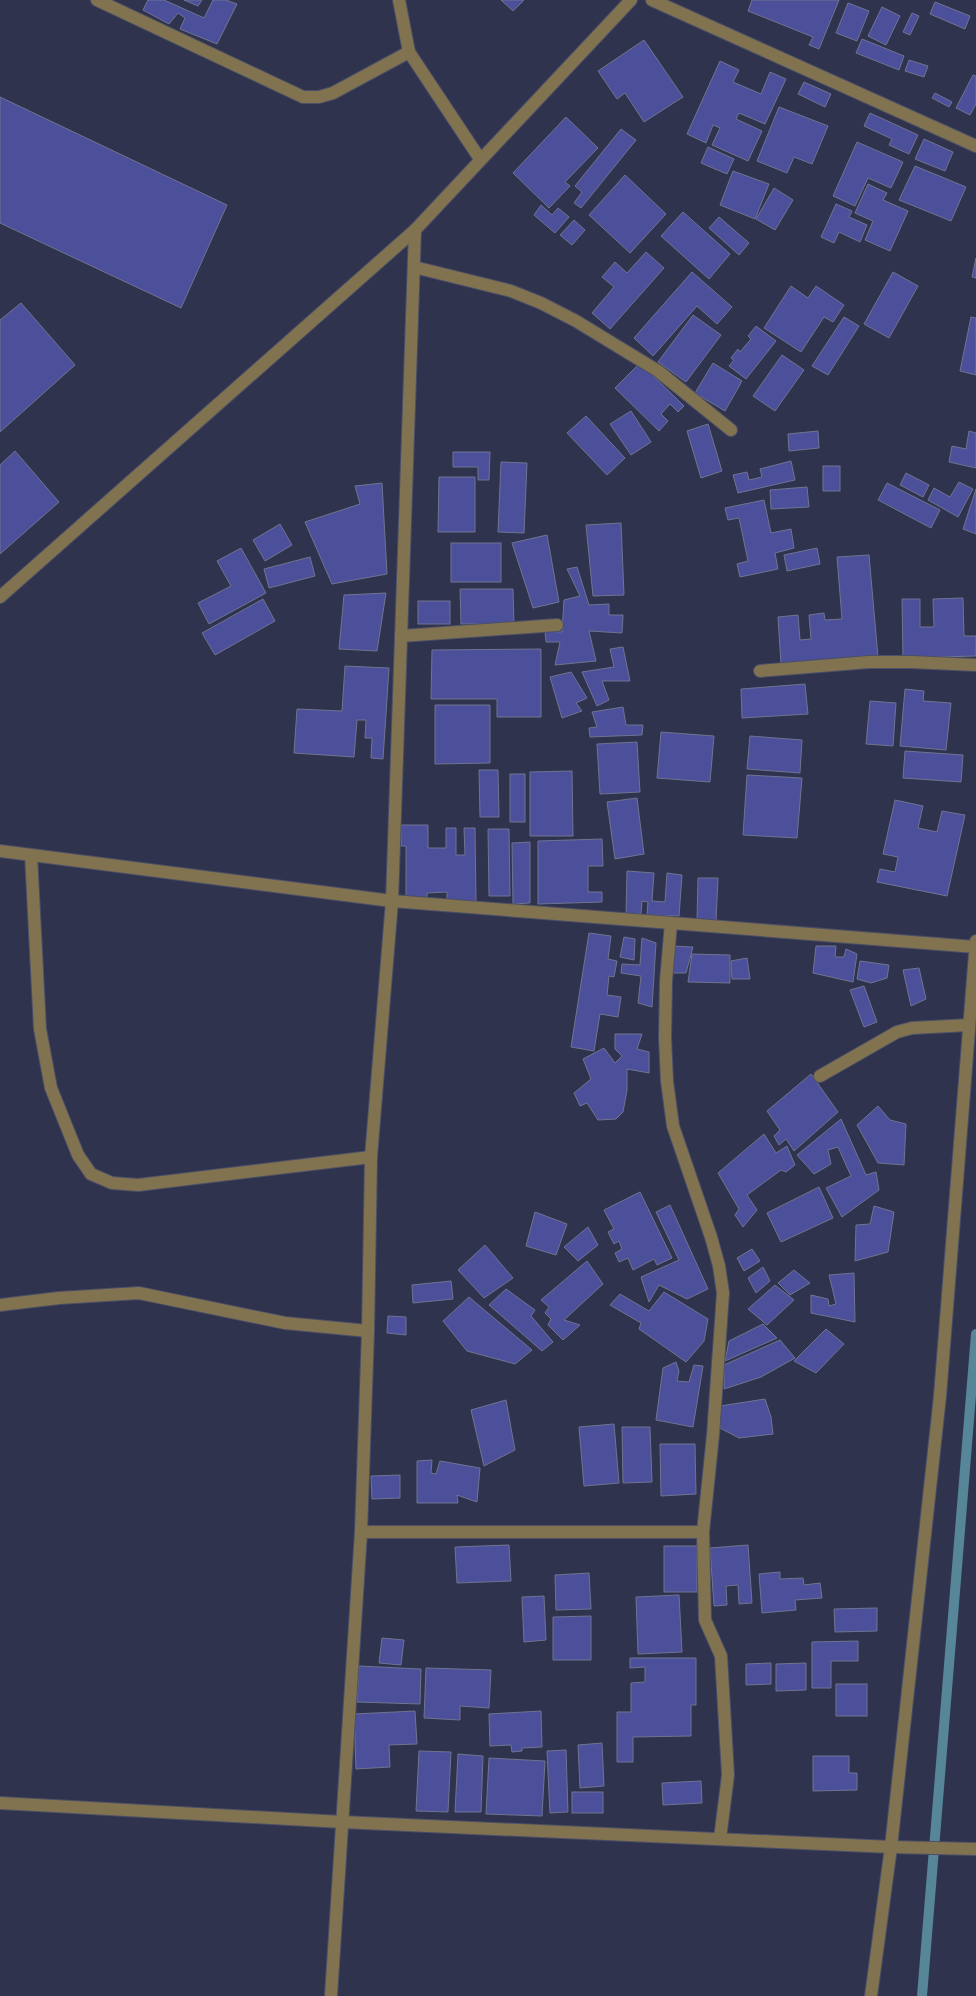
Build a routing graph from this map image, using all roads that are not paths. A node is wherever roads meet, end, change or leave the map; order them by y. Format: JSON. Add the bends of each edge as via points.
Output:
{"nodes":[{"id":1,"x":97,"y":0,"type":"edge"},
{"id":2,"x":399,"y":0,"type":"edge"},
{"id":3,"x":631,"y":0,"type":"edge"},
{"id":4,"x":652,"y":0,"type":"edge"},
{"id":5,"x":409,"y":52,"type":"junction"},
{"id":6,"x":976,"y":146,"type":"edge"},
{"id":7,"x":480,"y":160,"type":"junction"},
{"id":8,"x":415,"y":230,"type":"junction"},
{"id":9,"x":414,"y":267,"type":"junction"},
{"id":10,"x":731,"y":430,"type":"dead end"},
{"id":11,"x":0,"y":597,"type":"edge"},
{"id":12,"x":557,"y":625,"type":"dead end"},
{"id":13,"x":401,"y":636,"type":"junction"},
{"id":14,"x":976,"y":665,"type":"edge"},
{"id":15,"x":760,"y":671,"type":"dead end"},
{"id":16,"x":0,"y":851,"type":"edge"},
{"id":17,"x":31,"y":855,"type":"junction"},
{"id":18,"x":392,"y":901,"type":"junction"},
{"id":19,"x":671,"y":923,"type":"junction"},
{"id":20,"x":976,"y":945,"type":"edge"},
{"id":21,"x":969,"y":1025,"type":"junction"},
{"id":22,"x":820,"y":1076,"type":"dead end"},
{"id":23,"x":371,"y":1157,"type":"junction"},
{"id":24,"x":0,"y":1305,"type":"edge"},
{"id":25,"x":368,"y":1331,"type":"junction"},
{"id":26,"x":361,"y":1532,"type":"junction"},
{"id":27,"x":703,"y":1532,"type":"junction"},
{"id":28,"x":0,"y":1803,"type":"edge"},
{"id":29,"x":342,"y":1822,"type":"junction"},
{"id":30,"x":720,"y":1839,"type":"junction"},
{"id":31,"x":891,"y":1847,"type":"junction"},
{"id":32,"x":976,"y":1849,"type":"edge"},
{"id":33,"x":331,"y":1996,"type":"edge"},
{"id":34,"x":871,"y":1996,"type":"edge"}],
"edges":[{"from":1,"to":5,"type":"street","via":[[303,97],[333,93]]},
{"from":2,"to":5,"type":"street"},
{"from":3,"to":7,"type":"street"},
{"from":4,"to":6,"type":"street"},
{"from":5,"to":7,"type":"street"},
{"from":7,"to":8,"type":"street"},
{"from":8,"to":9,"type":"street"},
{"from":8,"to":11,"type":"street"},
{"from":9,"to":10,"type":"street","via":[[511,291],[542,303],[658,371]]},
{"from":9,"to":13,"type":"street"},
{"from":12,"to":13,"type":"street"},
{"from":13,"to":18,"type":"street"},
{"from":14,"to":15,"type":"street","via":[[869,662]]},
{"from":16,"to":17,"type":"street"},
{"from":17,"to":18,"type":"street"},
{"from":17,"to":23,"type":"street","via":[[43,1046],[51,1088],[78,1155],[90,1174],[112,1183],[138,1185]]},
{"from":18,"to":19,"type":"street"},
{"from":18,"to":23,"type":"street"},
{"from":19,"to":20,"type":"street"},
{"from":19,"to":27,"type":"street","via":[[665,1038],[673,1126],[711,1237],[723,1293]]},
{"from":20,"to":21,"type":"street"},
{"from":21,"to":22,"type":"street","via":[[912,1028],[897,1032]]},
{"from":21,"to":31,"type":"street","via":[[940,1396]]},
{"from":23,"to":25,"type":"street"},
{"from":24,"to":25,"type":"street","via":[[139,1293],[285,1323]]},
{"from":25,"to":26,"type":"street"},
{"from":26,"to":27,"type":"street"},
{"from":26,"to":29,"type":"street"},
{"from":27,"to":30,"type":"street","via":[[705,1620],[721,1656],[727,1765]]},
{"from":28,"to":29,"type":"street"},
{"from":29,"to":30,"type":"street"},
{"from":29,"to":33,"type":"street"},
{"from":30,"to":31,"type":"street"},
{"from":31,"to":32,"type":"street"},
{"from":31,"to":34,"type":"street"}]}
